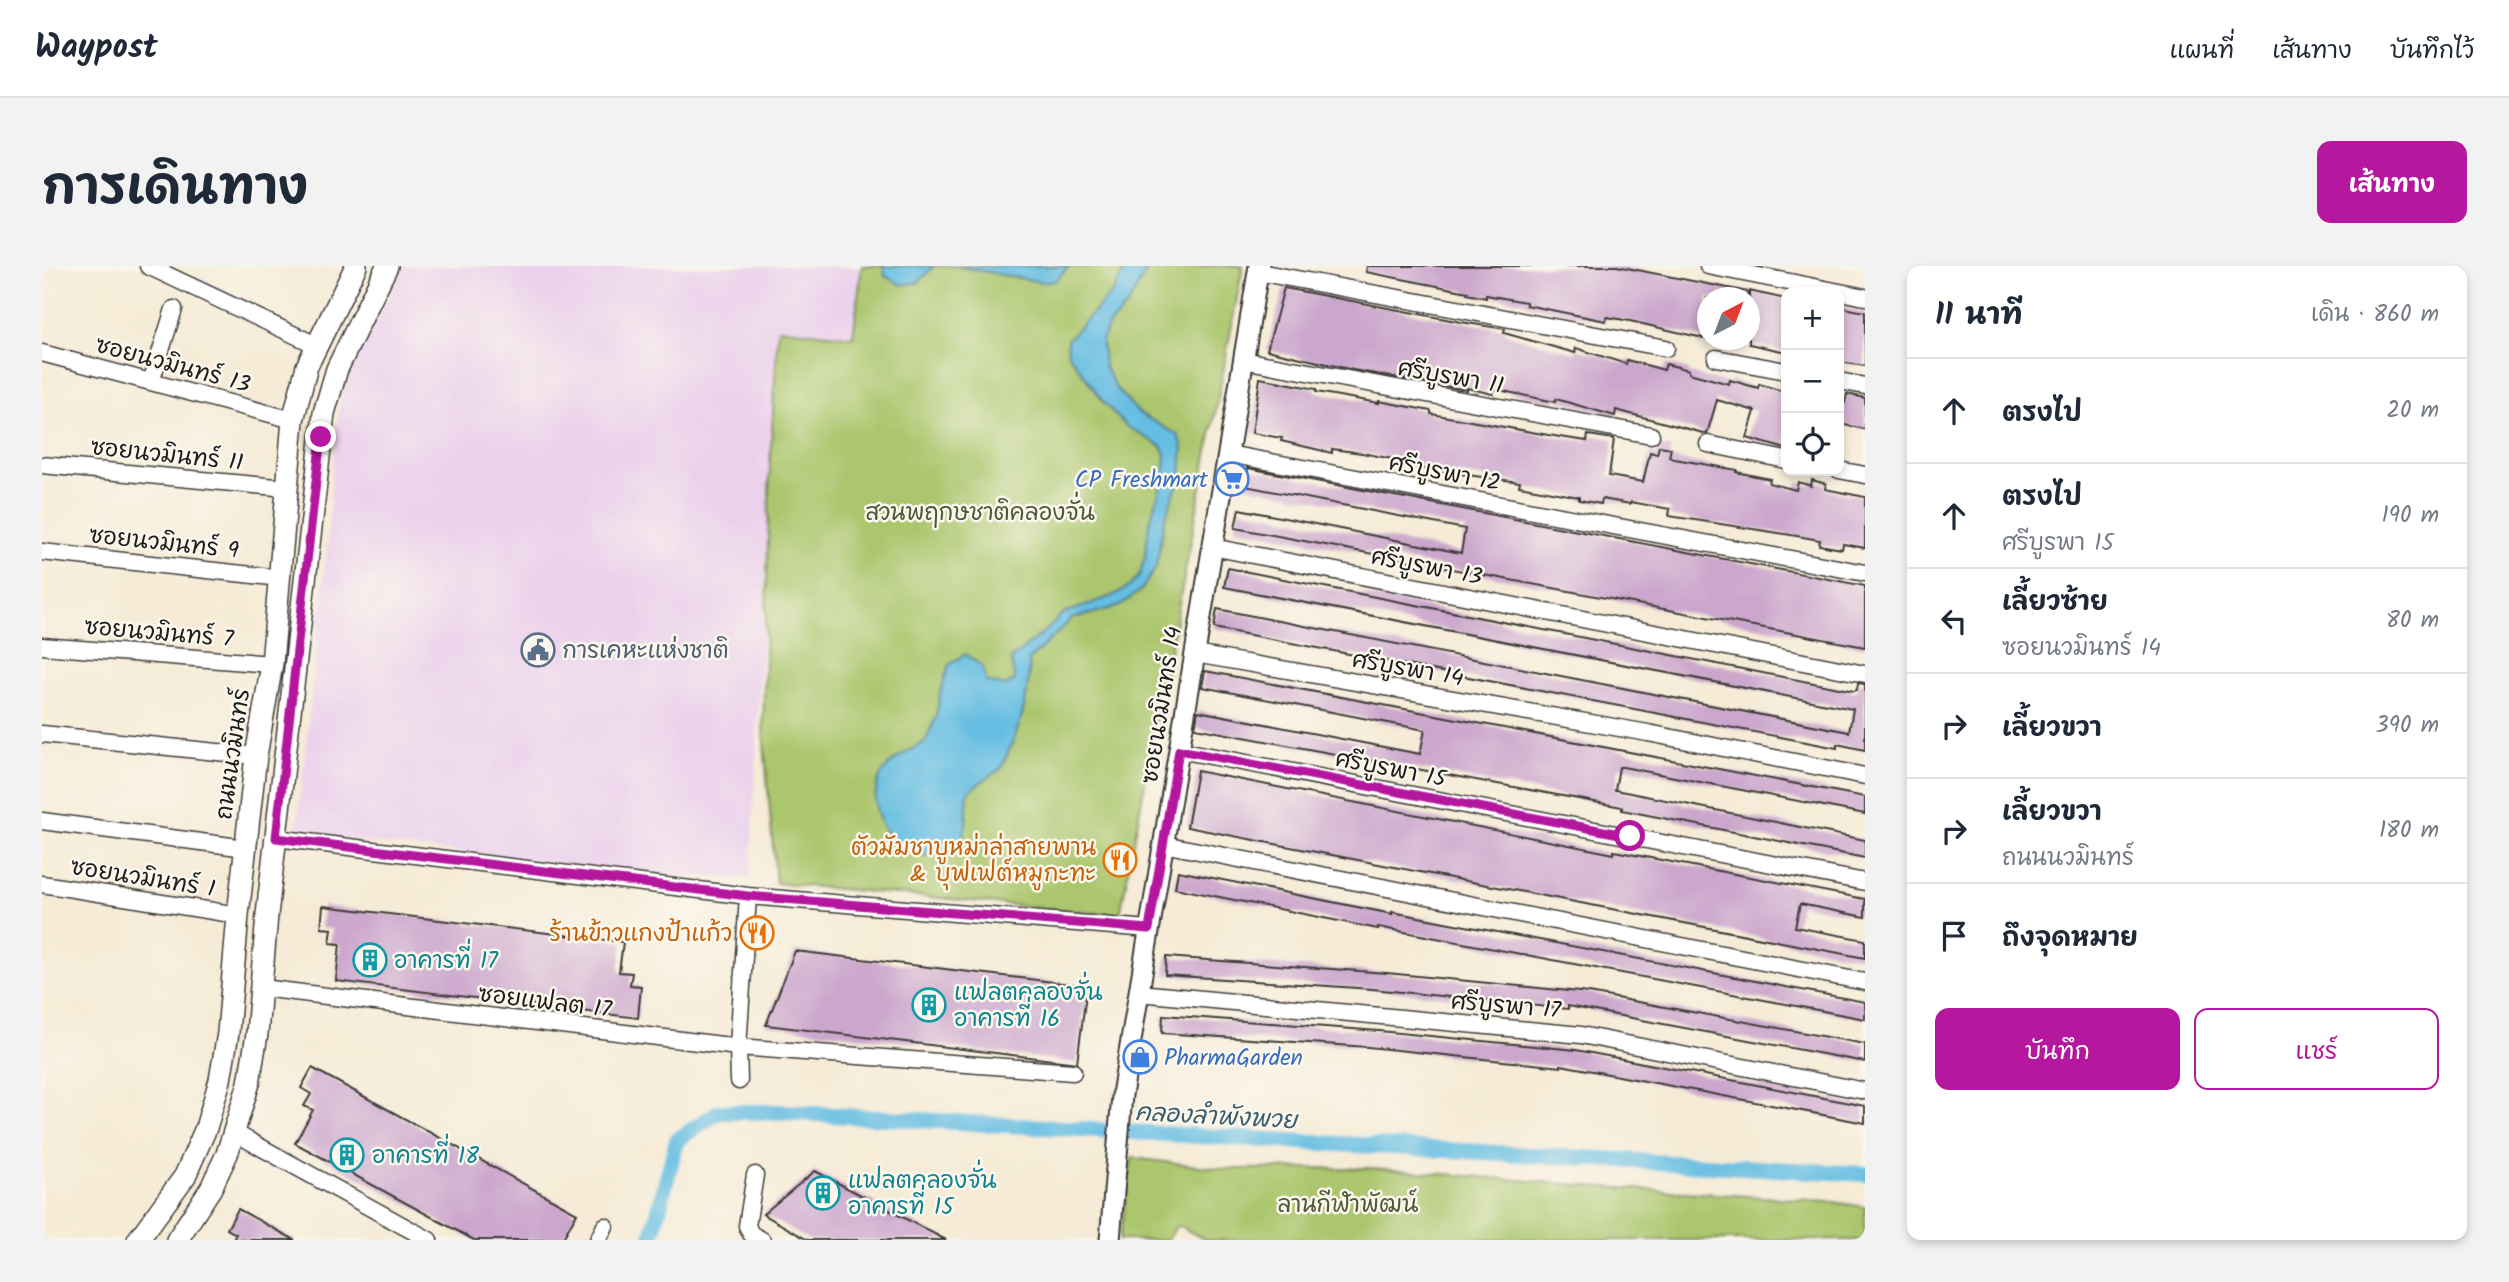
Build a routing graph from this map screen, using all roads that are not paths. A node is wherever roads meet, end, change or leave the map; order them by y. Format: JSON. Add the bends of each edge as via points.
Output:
{"nodes":[{"id":1,"x":148,"y":266,"type":"edge"},
{"id":2,"x":387,"y":266,"type":"edge"},
{"id":3,"x":1708,"y":266,"type":"edge"},
{"id":4,"x":350,"y":268,"type":"edge"},
{"id":5,"x":1258,"y":269,"type":"edge"},
{"id":6,"x":1865,"y":297,"type":"edge"},
{"id":7,"x":174,"y":309,"type":"dead end"},
{"id":8,"x":316,"y":345,"type":"junction"},
{"id":9,"x":1666,"y":348,"type":"dead end"},
{"id":10,"x":42,"y":352,"type":"edge"},
{"id":11,"x":1716,"y":358,"type":"dead end"},
{"id":12,"x":1243,"y":360,"type":"junction"},
{"id":13,"x":1781,"y":370,"type":"edge"},
{"id":14,"x":151,"y":382,"type":"junction"},
{"id":15,"x":1844,"y":382,"type":"edge"},
{"id":16,"x":1865,"y":386,"type":"edge"},
{"id":17,"x":293,"y":420,"type":"junction"},
{"id":18,"x":1651,"y":435,"type":"dead end"},
{"id":19,"x":1708,"y":444,"type":"dead end"},
{"id":20,"x":1228,"y":454,"type":"junction"},
{"id":21,"x":1781,"y":459,"type":"edge"},
{"id":22,"x":42,"y":465,"type":"edge"},
{"id":23,"x":1844,"y":471,"type":"edge"},
{"id":24,"x":1865,"y":475,"type":"edge"},
{"id":25,"x":287,"y":488,"type":"junction"},
{"id":26,"x":1212,"y":547,"type":"junction"},
{"id":27,"x":42,"y":552,"type":"edge"},
{"id":28,"x":1865,"y":573,"type":"edge"},
{"id":29,"x":280,"y":578,"type":"junction"},
{"id":30,"x":42,"y":646,"type":"edge"},
{"id":31,"x":1195,"y":654,"type":"junction"},
{"id":32,"x":272,"y":664,"type":"junction"},
{"id":33,"x":1865,"y":674,"type":"edge"},
{"id":34,"x":42,"y":734,"type":"edge"},
{"id":35,"x":1179,"y":750,"type":"junction"},
{"id":36,"x":256,"y":755,"type":"junction"},
{"id":37,"x":1865,"y":776,"type":"edge"},
{"id":38,"x":42,"y":821,"type":"edge"},
{"id":39,"x":276,"y":838,"type":"junction"},
{"id":40,"x":1163,"y":844,"type":"junction"},
{"id":41,"x":246,"y":848,"type":"junction"},
{"id":42,"x":1865,"y":882,"type":"edge"},
{"id":43,"x":42,"y":884,"type":"edge"},
{"id":44,"x":748,"y":896,"type":"junction"},
{"id":45,"x":238,"y":915,"type":"junction"},
{"id":46,"x":1149,"y":929,"type":"junction"},
{"id":47,"x":1865,"y":982,"type":"edge"},
{"id":48,"x":262,"y":988,"type":"junction"},
{"id":49,"x":1139,"y":993,"type":"junction"},
{"id":50,"x":738,"y":1048,"type":"junction"},
{"id":51,"x":1073,"y":1072,"type":"dead end"},
{"id":52,"x":739,"y":1081,"type":"dead end"},
{"id":53,"x":1865,"y":1091,"type":"edge"},
{"id":54,"x":235,"y":1133,"type":"junction"},
{"id":55,"x":755,"y":1175,"type":"dead end"},
{"id":56,"x":138,"y":1240,"type":"edge"},
{"id":57,"x":177,"y":1240,"type":"edge"},
{"id":58,"x":429,"y":1240,"type":"edge"},
{"id":59,"x":762,"y":1240,"type":"edge"},
{"id":60,"x":1110,"y":1240,"type":"edge"}],
"edges":[{"from":1,"to":8,"type":"street"},
{"from":2,"to":39,"type":"main road","via":[[341,360],[324,413]]},
{"from":3,"to":6,"type":"street"},
{"from":4,"to":8,"type":"main road","name":"ถนนนวมินทร์"},
{"from":5,"to":9,"type":"street"},
{"from":5,"to":12,"type":"street","name":"ซอยนวมินทร์ 14"},
{"from":7,"to":14,"type":"street"},
{"from":8,"to":17,"type":"main road","name":"ถนนนวมินทร์"},
{"from":10,"to":14,"type":"street","name":"ซอยนวมินทร์ 13"},
{"from":11,"to":13,"type":"street"},
{"from":12,"to":18,"type":"street","name":"ศรีบูรพา 11"},
{"from":12,"to":20,"type":"street","name":"ซอยนวมินทร์ 14"},
{"from":14,"to":17,"type":"street","name":"ซอยนวมินทร์ 13"},
{"from":15,"to":16,"type":"street"},
{"from":17,"to":25,"type":"main road","name":"ถนนนวมินทร์"},
{"from":19,"to":21,"type":"street"},
{"from":20,"to":26,"type":"street","name":"ซอยนวมินทร์ 14"},
{"from":20,"to":28,"type":"street","name":"ศรีบูรพา 12"},
{"from":22,"to":25,"type":"street","name":"ซอยนวมินทร์ 11"},
{"from":23,"to":24,"type":"street"},
{"from":25,"to":29,"type":"main road","name":"ถนนนวมินทร์"},
{"from":26,"to":31,"type":"street","name":"ซอยนวมินทร์ 14"},
{"from":26,"to":33,"type":"street","name":"ศรีบูรพา 13"},
{"from":27,"to":29,"type":"street","name":"ซอยนวมินทร์ 9"},
{"from":29,"to":32,"type":"main road","name":"ถนนนวมินทร์"},
{"from":30,"to":32,"type":"street","name":"ซอยนวมินทร์ 7"},
{"from":31,"to":35,"type":"street","name":"ซอยนวมินทร์ 14"},
{"from":31,"to":37,"type":"street","name":"ศรีบูรพา 14"},
{"from":32,"to":36,"type":"main road","name":"ถนนนวมินทร์"},
{"from":34,"to":36,"type":"street"},
{"from":35,"to":40,"type":"street","name":"ซอยนวมินทร์ 14"},
{"from":35,"to":42,"type":"street","name":"ศรีบูรพา 15"},
{"from":36,"to":41,"type":"main road","name":"ถนนนวมินทร์"},
{"from":38,"to":41,"type":"street"},
{"from":39,"to":44,"type":"street"},
{"from":39,"to":48,"type":"main road"},
{"from":40,"to":46,"type":"street","name":"ซอยนวมินทร์ 14"},
{"from":40,"to":47,"type":"street"},
{"from":41,"to":45,"type":"main road","name":"ถนนนวมินทร์"},
{"from":43,"to":45,"type":"street","name":"ซอยนวมินทร์ 1"},
{"from":44,"to":46,"type":"street"},
{"from":44,"to":50,"type":"street"},
{"from":45,"to":56,"type":"main road","name":"ถนนนวมินทร์","via":[[228,1033],[206,1128],[185,1177]]},
{"from":46,"to":49,"type":"street","name":"ซอยนวมินทร์ 14"},
{"from":48,"to":50,"type":"street","name":"ซอยแฟลต 17"},
{"from":48,"to":54,"type":"main road","via":[[249,1083]]},
{"from":49,"to":53,"type":"street","name":"ศรีบูรพา 17","via":[[1580,1035]]},
{"from":49,"to":60,"type":"street","name":"ซอยนวมินทร์ 14","via":[[1122,1095]]},
{"from":50,"to":51,"type":"street","name":"ซอยแฟลต 17"},
{"from":50,"to":52,"type":"street"},
{"from":54,"to":57,"type":"main road","via":[[211,1188]]},
{"from":54,"to":58,"type":"street"},
{"from":55,"to":59,"type":"street","via":[[747,1226]]}]}
